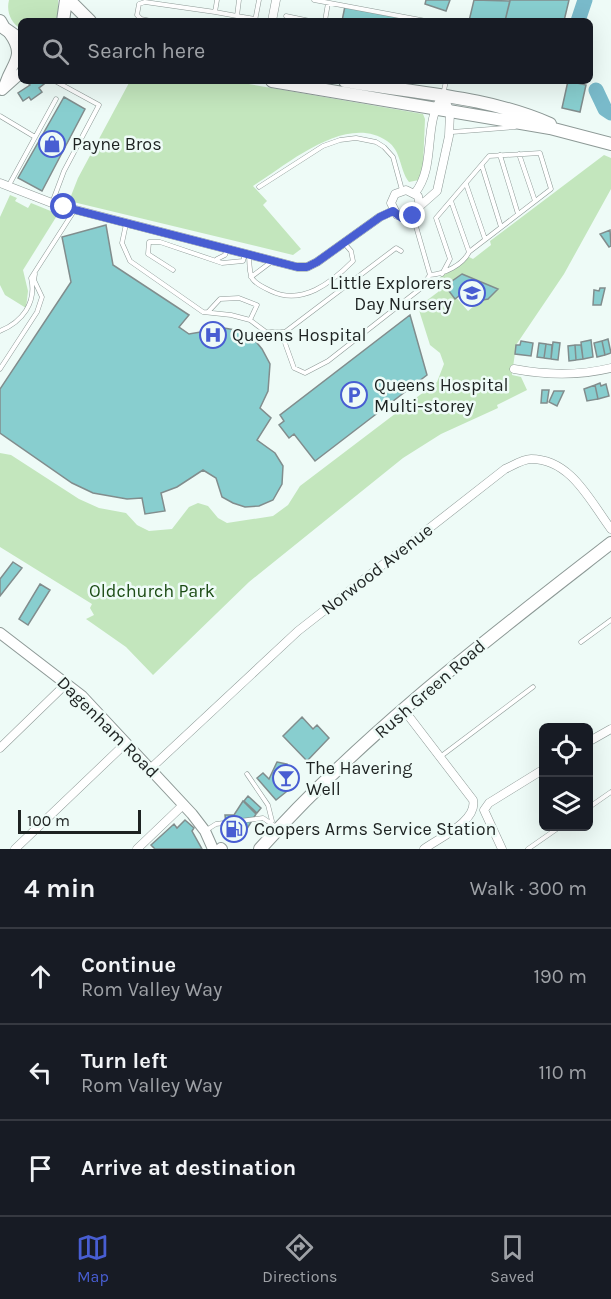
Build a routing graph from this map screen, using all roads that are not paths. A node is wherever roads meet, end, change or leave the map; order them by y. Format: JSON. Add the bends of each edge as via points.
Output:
{"nodes":[{"id":1,"x":67,"y":0,"type":"edge"},
{"id":2,"x":217,"y":0,"type":"edge"},
{"id":3,"x":239,"y":0,"type":"edge"},
{"id":4,"x":259,"y":0,"type":"edge"},
{"id":5,"x":276,"y":0,"type":"edge"},
{"id":6,"x":316,"y":0,"type":"edge"},
{"id":7,"x":328,"y":3,"type":"junction"},
{"id":8,"x":215,"y":12,"type":"junction"},
{"id":9,"x":237,"y":16,"type":"junction"},
{"id":10,"x":286,"y":16,"type":"dead end"},
{"id":11,"x":64,"y":18,"type":"edge"},
{"id":12,"x":87,"y":18,"type":"edge"},
{"id":13,"x":139,"y":18,"type":"edge"},
{"id":14,"x":246,"y":18,"type":"edge"},
{"id":15,"x":255,"y":18,"type":"edge"},
{"id":16,"x":273,"y":18,"type":"edge"},
{"id":17,"x":296,"y":18,"type":"edge"},
{"id":18,"x":326,"y":18,"type":"edge"},
{"id":19,"x":402,"y":18,"type":"edge"},
{"id":20,"x":3,"y":27,"type":"edge"},
{"id":21,"x":18,"y":38,"type":"edge"},
{"id":22,"x":18,"y":77,"type":"edge"},
{"id":23,"x":60,"y":84,"type":"edge"},
{"id":24,"x":289,"y":84,"type":"edge"},
{"id":25,"x":366,"y":84,"type":"edge"},
{"id":26,"x":445,"y":84,"type":"edge"},
{"id":27,"x":2,"y":90,"type":"edge"},
{"id":28,"x":443,"y":95,"type":"junction"},
{"id":29,"x":56,"y":99,"type":"dead end"},
{"id":30,"x":433,"y":109,"type":"junction"},
{"id":31,"x":450,"y":112,"type":"junction"},
{"id":32,"x":0,"y":116,"type":"edge"},
{"id":33,"x":537,"y":126,"type":"junction"},
{"id":34,"x":576,"y":135,"type":"junction"},
{"id":35,"x":449,"y":136,"type":"junction"},
{"id":36,"x":35,"y":137,"type":"junction"},
{"id":37,"x":611,"y":144,"type":"edge"},
{"id":38,"x":519,"y":154,"type":"junction"},
{"id":39,"x":500,"y":155,"type":"junction"},
{"id":40,"x":482,"y":165,"type":"junction"},
{"id":41,"x":466,"y":183,"type":"junction"},
{"id":42,"x":4,"y":185,"type":"edge"},
{"id":43,"x":259,"y":187,"type":"dead end"},
{"id":44,"x":402,"y":190,"type":"junction"},
{"id":45,"x":415,"y":193,"type":"junction"},
{"id":46,"x":451,"y":200,"type":"junction"},
{"id":47,"x":536,"y":201,"type":"junction"},
{"id":48,"x":51,"y":204,"type":"junction"},
{"id":49,"x":420,"y":206,"type":"junction"},
{"id":50,"x":74,"y":210,"type":"junction"},
{"id":51,"x":393,"y":211,"type":"junction"},
{"id":52,"x":518,"y":214,"type":"junction"},
{"id":53,"x":413,"y":216,"type":"junction"},
{"id":54,"x":127,"y":222,"type":"junction"},
{"id":55,"x":501,"y":227,"type":"junction"},
{"id":56,"x":485,"y":239,"type":"junction"},
{"id":57,"x":343,"y":242,"type":"junction"},
{"id":58,"x":227,"y":249,"type":"junction"},
{"id":59,"x":401,"y":251,"type":"dead end"},
{"id":60,"x":469,"y":252,"type":"junction"},
{"id":61,"x":247,"y":255,"type":"junction"},
{"id":62,"x":216,"y":259,"type":"junction"},
{"id":63,"x":272,"y":261,"type":"junction"},
{"id":64,"x":173,"y":270,"type":"dead end"},
{"id":65,"x":35,"y":273,"type":"junction"},
{"id":66,"x":442,"y":274,"type":"junction"},
{"id":67,"x":430,"y":275,"type":"junction"},
{"id":68,"x":250,"y":278,"type":"junction"},
{"id":69,"x":208,"y":313,"type":"junction"},
{"id":70,"x":249,"y":320,"type":"junction"},
{"id":71,"x":0,"y":331,"type":"edge"},
{"id":72,"x":285,"y":332,"type":"junction"},
{"id":73,"x":611,"y":368,"type":"edge"},
{"id":74,"x":0,"y":369,"type":"edge"},
{"id":75,"x":514,"y":369,"type":"dead end"},
{"id":76,"x":611,"y":529,"type":"edge"},
{"id":77,"x":611,"y":543,"type":"edge"},
{"id":78,"x":611,"y":620,"type":"edge"},
{"id":79,"x":0,"y":633,"type":"edge"},
{"id":80,"x":581,"y":642,"type":"dead end"},
{"id":81,"x":67,"y":683,"type":"junction"},
{"id":82,"x":533,"y":687,"type":"dead end"},
{"id":83,"x":404,"y":710,"type":"junction"},
{"id":84,"x":611,"y":729,"type":"edge"},
{"id":85,"x":593,"y":739,"type":"edge"},
{"id":86,"x":126,"y":743,"type":"junction"},
{"id":87,"x":0,"y":748,"type":"edge"},
{"id":88,"x":440,"y":757,"type":"junction"},
{"id":89,"x":150,"y":769,"type":"junction"},
{"id":90,"x":539,"y":772,"type":"edge"},
{"id":91,"x":247,"y":774,"type":"dead end"},
{"id":92,"x":611,"y":792,"type":"edge"},
{"id":93,"x":593,"y":804,"type":"edge"},
{"id":94,"x":183,"y":805,"type":"junction"},
{"id":95,"x":475,"y":807,"type":"junction"},
{"id":96,"x":484,"y":810,"type":"junction"},
{"id":97,"x":275,"y":825,"type":"junction"},
{"id":98,"x":205,"y":831,"type":"junction"},
{"id":99,"x":554,"y":831,"type":"edge"},
{"id":100,"x":142,"y":847,"type":"edge"},
{"id":101,"x":260,"y":848,"type":"edge"},
{"id":102,"x":15,"y":849,"type":"edge"},
{"id":103,"x":220,"y":849,"type":"edge"},
{"id":104,"x":424,"y":849,"type":"edge"},
{"id":105,"x":502,"y":849,"type":"edge"},
{"id":106,"x":528,"y":849,"type":"edge"}],
"edges":[{"from":1,"to":11,"type":"main road"},
{"from":1,"to":12,"type":"main road"},
{"from":2,"to":8,"type":"lane"},
{"from":3,"to":9,"type":"lane"},
{"from":4,"to":15,"type":"lane"},
{"from":5,"to":16,"type":"street"},
{"from":6,"to":7,"type":"lane"},
{"from":7,"to":18,"type":"lane"},
{"from":7,"to":19,"type":"lane"},
{"from":8,"to":9,"type":"lane"},
{"from":8,"to":13,"type":"lane","via":[[145,2],[139,4]]},
{"from":9,"to":14,"type":"lane"},
{"from":10,"to":17,"type":"lane"},
{"from":20,"to":21,"type":"main road"},
{"from":20,"to":27,"type":"street","via":[[17,44],[18,56]]},
{"from":22,"to":27,"type":"street"},
{"from":23,"to":48,"type":"lane","via":[[99,105]]},
{"from":24,"to":30,"type":"main road"},
{"from":25,"to":28,"type":"main road"},
{"from":26,"to":28,"type":"lane"},
{"from":28,"to":30,"type":"street"},
{"from":28,"to":31,"type":"street"},
{"from":28,"to":34,"type":"main road","via":[[533,116]]},
{"from":29,"to":36,"type":"lane"},
{"from":30,"to":31,"type":"main road"},
{"from":30,"to":45,"type":"street","via":[[425,181]]},
{"from":31,"to":33,"type":"main road"},
{"from":31,"to":35,"type":"street"},
{"from":32,"to":36,"type":"lane"},
{"from":33,"to":34,"type":"main road"},
{"from":33,"to":35,"type":"lane","via":[[453,130]]},
{"from":34,"to":37,"type":"main road"},
{"from":35,"to":49,"type":"street","via":[[437,191]]},
{"from":36,"to":42,"type":"lane"},
{"from":38,"to":39,"type":"lane"},
{"from":38,"to":47,"type":"lane"},
{"from":38,"to":47,"type":"lane","via":[[540,153],[551,189]]},
{"from":39,"to":40,"type":"lane","via":[[489,156]]},
{"from":39,"to":52,"type":"lane"},
{"from":40,"to":41,"type":"lane"},
{"from":40,"to":55,"type":"lane"},
{"from":41,"to":46,"type":"lane"},
{"from":41,"to":56,"type":"lane"},
{"from":42,"to":48,"type":"street"},
{"from":43,"to":44,"type":"lane","via":[[323,146],[356,138],[376,142],[393,157]]},
{"from":44,"to":45,"type":"street"},
{"from":44,"to":51,"type":"street","via":[[392,198]]},
{"from":45,"to":49,"type":"street"},
{"from":46,"to":60,"type":"lane"},
{"from":46,"to":66,"type":"lane","via":[[436,218],[450,259]]},
{"from":47,"to":52,"type":"lane"},
{"from":48,"to":50,"type":"street"},
{"from":49,"to":53,"type":"street"},
{"from":50,"to":54,"type":"street"},
{"from":50,"to":65,"type":"lane"},
{"from":51,"to":53,"type":"street","via":[[402,218]]},
{"from":51,"to":57,"type":"street"},
{"from":52,"to":55,"type":"lane"},
{"from":53,"to":67,"type":"lane"},
{"from":54,"to":58,"type":"street"},
{"from":54,"to":69,"type":"lane","via":[[122,243],[130,261]]},
{"from":55,"to":56,"type":"lane"},
{"from":56,"to":60,"type":"lane"},
{"from":57,"to":63,"type":"street","via":[[307,267]]},
{"from":57,"to":68,"type":"lane","via":[[353,261],[320,289],[293,298],[280,296]]},
{"from":58,"to":61,"type":"street"},
{"from":58,"to":62,"type":"lane","via":[[225,255]]},
{"from":59,"to":72,"type":"lane","via":[[396,248]]},
{"from":60,"to":66,"type":"lane"},
{"from":61,"to":62,"type":"lane","via":[[243,261]]},
{"from":61,"to":63,"type":"street"},
{"from":61,"to":68,"type":"lane"},
{"from":62,"to":64,"type":"lane","via":[[149,242],[148,254]]},
{"from":63,"to":68,"type":"lane"},
{"from":65,"to":71,"type":"lane","via":[[30,278],[34,289],[26,311],[16,324]]},
{"from":65,"to":74,"type":"lane","via":[[42,297],[37,312]]},
{"from":66,"to":67,"type":"lane"},
{"from":67,"to":72,"type":"lane","via":[[420,289],[328,361],[305,373],[294,368]]},
{"from":69,"to":70,"type":"lane"},
{"from":69,"to":70,"type":"lane","via":[[220,299],[239,298],[257,305]]},
{"from":70,"to":72,"type":"lane","via":[[266,332]]},
{"from":73,"to":75,"type":"street","via":[[591,373],[541,374]]},
{"from":76,"to":89,"type":"street","name":"Norwood Avenue","via":[[561,467],[528,458],[505,469],[298,631]]},
{"from":77,"to":83,"type":"main road","name":"Rush Green Road"},
{"from":78,"to":80,"type":"lane"},
{"from":79,"to":81,"type":"street","name":"Dagenham Road"},
{"from":81,"to":86,"type":"street","name":"Dagenham Road"},
{"from":81,"to":87,"type":"street"},
{"from":82,"to":88,"type":"lane"},
{"from":83,"to":88,"type":"street"},
{"from":83,"to":97,"type":"main road","name":"Rush Green Road"},
{"from":84,"to":85,"type":"street"},
{"from":86,"to":89,"type":"street","name":"Dagenham Road"},
{"from":86,"to":102,"type":"street"},
{"from":88,"to":95,"type":"street"},
{"from":89,"to":94,"type":"street","name":"Dagenham Road"},
{"from":90,"to":96,"type":"street"},
{"from":91,"to":97,"type":"lane","via":[[268,805]]},
{"from":92,"to":93,"type":"lane"},
{"from":94,"to":98,"type":"street","name":"Dagenham Road"},
{"from":94,"to":100,"type":"street"},
{"from":95,"to":96,"type":"lane"},
{"from":95,"to":104,"type":"street","via":[[470,816]]},
{"from":96,"to":105,"type":"street"},
{"from":97,"to":98,"type":"lane","via":[[263,818],[216,824]]},
{"from":97,"to":101,"type":"main road","name":"Rush Green Road"},
{"from":98,"to":103,"type":"street","name":"Dagenham Road"},
{"from":99,"to":106,"type":"lane"}]}
